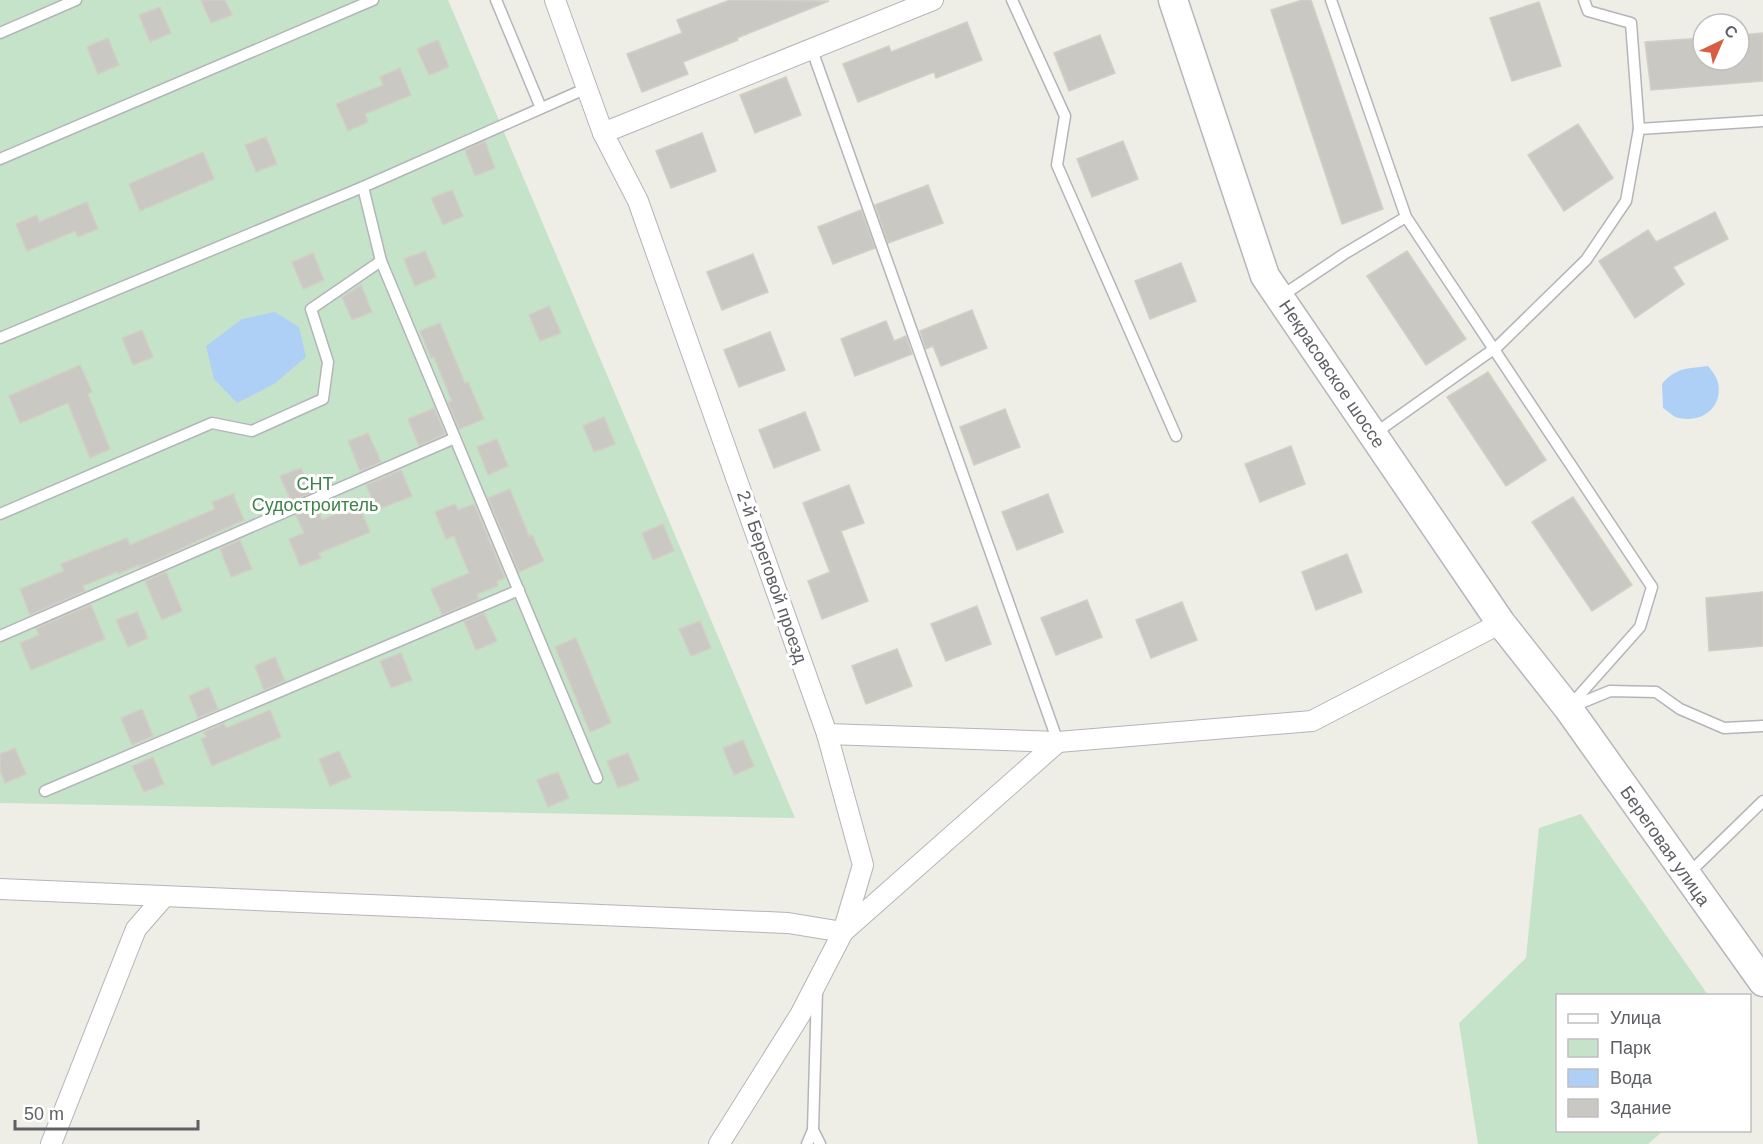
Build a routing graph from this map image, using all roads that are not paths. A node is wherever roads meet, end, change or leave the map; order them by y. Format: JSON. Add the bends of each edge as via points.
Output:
{"nodes":[{"id":1,"x":76,"y":0,"type":"edge"},
{"id":2,"x":373,"y":0,"type":"edge"},
{"id":3,"x":496,"y":0,"type":"edge"},
{"id":4,"x":555,"y":0,"type":"edge"},
{"id":5,"x":933,"y":0,"type":"edge"},
{"id":6,"x":1012,"y":0,"type":"edge"},
{"id":7,"x":1173,"y":0,"type":"edge"},
{"id":8,"x":1331,"y":0,"type":"edge"},
{"id":9,"x":1584,"y":0,"type":"edge"},
{"id":10,"x":0,"y":33,"type":"edge"},
{"id":11,"x":812,"y":50,"type":"junction"},
{"id":12,"x":587,"y":88,"type":"junction"},
{"id":13,"x":541,"y":108,"type":"junction"},
{"id":14,"x":1763,"y":122,"type":"edge"},
{"id":15,"x":1639,"y":129,"type":"junction"},
{"id":16,"x":603,"y":133,"type":"junction"},
{"id":17,"x":0,"y":159,"type":"edge"},
{"id":18,"x":363,"y":187,"type":"junction"},
{"id":19,"x":1406,"y":218,"type":"junction"},
{"id":20,"x":381,"y":261,"type":"junction"},
{"id":21,"x":1280,"y":297,"type":"junction"},
{"id":22,"x":0,"y":338,"type":"edge"},
{"id":23,"x":1493,"y":350,"type":"junction"},
{"id":24,"x":1374,"y":434,"type":"junction"},
{"id":25,"x":1176,"y":436,"type":"dead end"},
{"id":26,"x":455,"y":438,"type":"junction"},
{"id":27,"x":0,"y":514,"type":"edge"},
{"id":28,"x":519,"y":590,"type":"junction"},
{"id":29,"x":1501,"y":623,"type":"junction"},
{"id":30,"x":0,"y":636,"type":"edge"},
{"id":31,"x":1568,"y":708,"type":"junction"},
{"id":32,"x":1763,"y":726,"type":"edge"},
{"id":33,"x":827,"y":734,"type":"junction"},
{"id":34,"x":1058,"y":742,"type":"junction"},
{"id":35,"x":597,"y":778,"type":"dead end"},
{"id":36,"x":45,"y":791,"type":"dead end"},
{"id":37,"x":1763,"y":801,"type":"edge"},
{"id":38,"x":1686,"y":876,"type":"junction"},
{"id":39,"x":0,"y":889,"type":"edge"},
{"id":40,"x":164,"y":897,"type":"junction"},
{"id":41,"x":843,"y":932,"type":"junction"},
{"id":42,"x":818,"y":980,"type":"junction"},
{"id":43,"x":1763,"y":982,"type":"edge"},
{"id":44,"x":813,"y":1130,"type":"junction"},
{"id":45,"x":51,"y":1144,"type":"edge"},
{"id":46,"x":719,"y":1144,"type":"edge"},
{"id":47,"x":807,"y":1144,"type":"edge"},
{"id":48,"x":820,"y":1144,"type":"edge"}],
"edges":[{"from":1,"to":10,"type":"lane"},
{"from":2,"to":17,"type":"lane"},
{"from":3,"to":13,"type":"lane"},
{"from":4,"to":12,"type":"street","name":"2-й Береговой проезд"},
{"from":5,"to":11,"type":"street"},
{"from":6,"to":25,"type":"lane","via":[[1065,116],[1057,165]]},
{"from":7,"to":21,"type":"main road","name":"Некрасовское шоссе","via":[[1265,276]]},
{"from":8,"to":19,"type":"lane"},
{"from":9,"to":15,"type":"lane","via":[[1588,12],[1631,23]]},
{"from":11,"to":16,"type":"street"},
{"from":11,"to":34,"type":"lane"},
{"from":12,"to":13,"type":"lane"},
{"from":12,"to":16,"type":"street","name":"2-й Береговой проезд"},
{"from":13,"to":18,"type":"lane"},
{"from":14,"to":15,"type":"lane"},
{"from":15,"to":23,"type":"lane","via":[[1626,201],[1586,260]]},
{"from":16,"to":33,"type":"street","name":"2-й Береговой проезд","via":[[639,201]]},
{"from":18,"to":20,"type":"lane"},
{"from":18,"to":22,"type":"lane"},
{"from":19,"to":21,"type":"lane"},
{"from":19,"to":23,"type":"lane"},
{"from":20,"to":26,"type":"lane"},
{"from":20,"to":27,"type":"lane","via":[[311,309],[328,362],[323,399],[252,431],[212,423]]},
{"from":21,"to":24,"type":"main road","name":"Некрасовское шоссе"},
{"from":23,"to":24,"type":"lane"},
{"from":23,"to":31,"type":"lane","via":[[1652,586],[1640,627]]},
{"from":24,"to":29,"type":"main road","name":"Некрасовское шоссе"},
{"from":26,"to":28,"type":"lane"},
{"from":26,"to":30,"type":"lane"},
{"from":28,"to":35,"type":"lane"},
{"from":28,"to":36,"type":"lane"},
{"from":29,"to":31,"type":"main road","name":"Некрасовское шоссе"},
{"from":29,"to":34,"type":"street","via":[[1312,721]]},
{"from":31,"to":32,"type":"lane","via":[[1610,691],[1656,692],[1680,709],[1724,728]]},
{"from":31,"to":38,"type":"main road","name":"Береговая улица"},
{"from":33,"to":34,"type":"street"},
{"from":33,"to":41,"type":"street","name":"2-й Береговой проезд","via":[[863,865]]},
{"from":34,"to":41,"type":"street"},
{"from":37,"to":38,"type":"lane"},
{"from":38,"to":43,"type":"main road","name":"Береговая улица"},
{"from":39,"to":40,"type":"street"},
{"from":40,"to":41,"type":"street","via":[[788,923]]},
{"from":40,"to":45,"type":"street","via":[[136,929]]},
{"from":41,"to":42,"type":"street","name":"2-й Береговой проезд"},
{"from":42,"to":44,"type":"lane"},
{"from":42,"to":46,"type":"street","name":"2-й Береговой проезд"},
{"from":44,"to":47,"type":"lane"},
{"from":44,"to":48,"type":"lane"}]}
